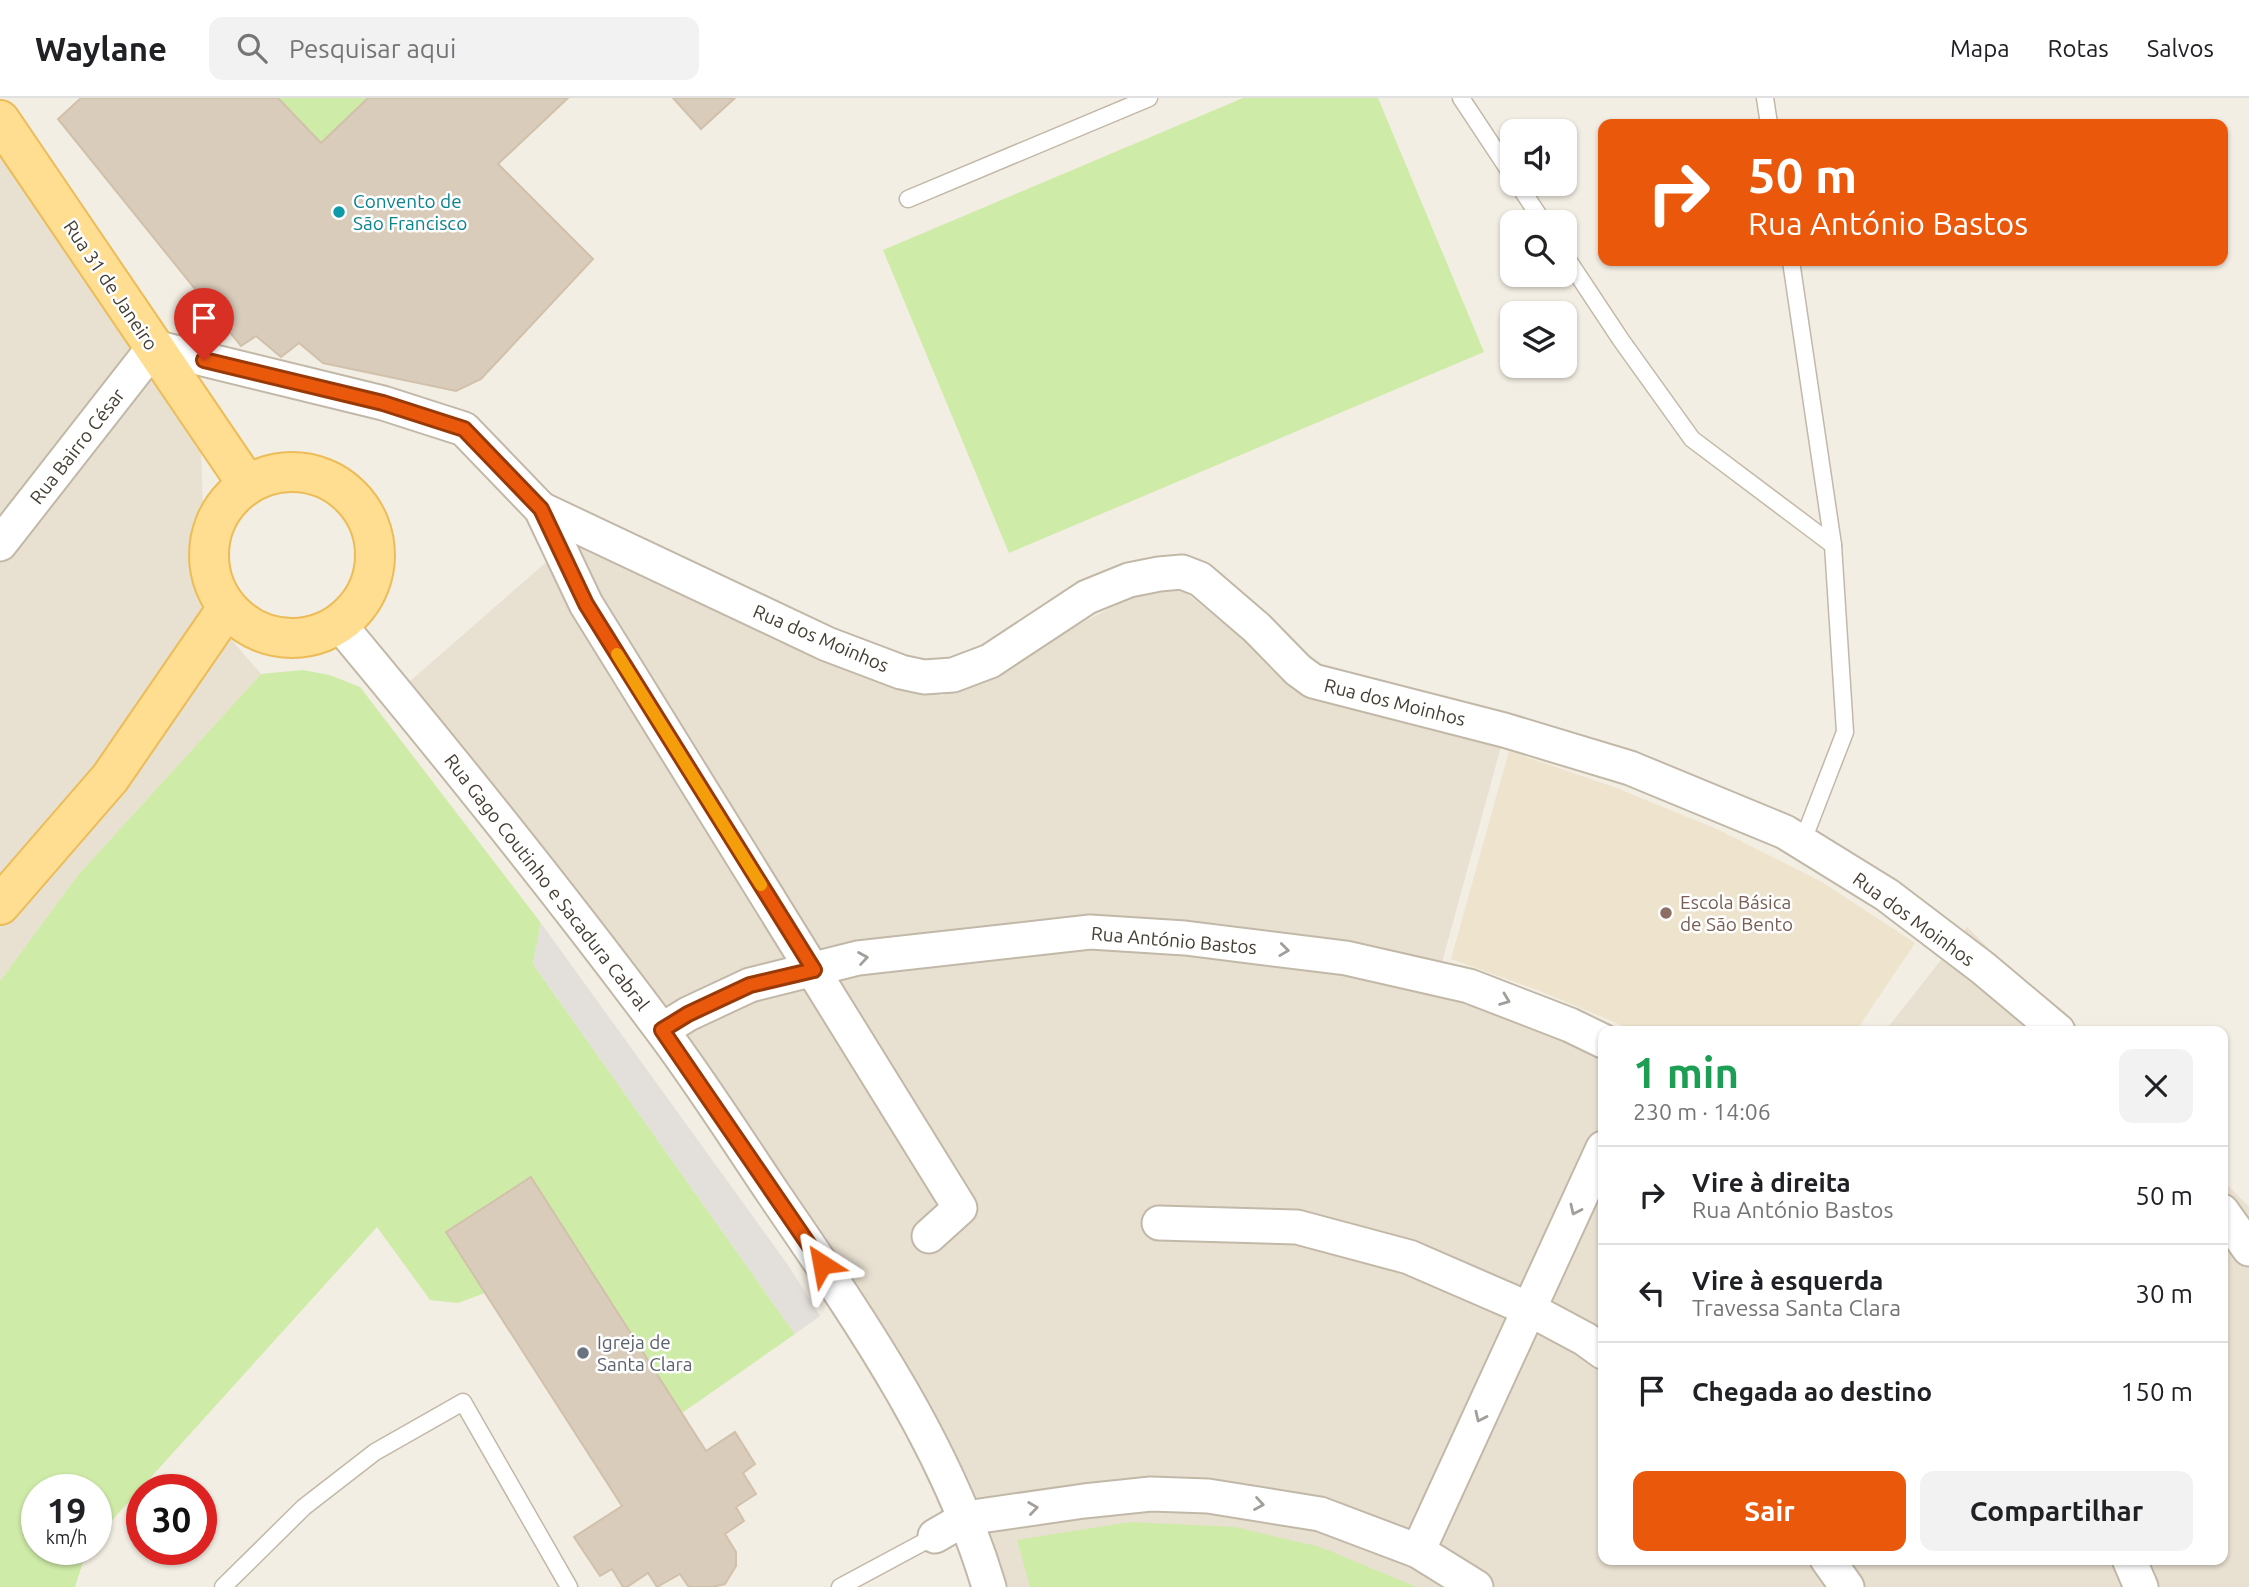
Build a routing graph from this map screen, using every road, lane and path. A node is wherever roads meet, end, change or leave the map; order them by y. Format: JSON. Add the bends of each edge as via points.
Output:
{"nodes":[{"id":1,"x":1149,"y":98,"type":"edge"},
{"id":2,"x":1461,"y":98,"type":"edge"},
{"id":3,"x":1765,"y":98,"type":"edge"},
{"id":4,"x":1768,"y":119,"type":"edge"},
{"id":5,"x":0,"y":120,"type":"edge"},
{"id":6,"x":1500,"y":157,"type":"edge"},
{"id":7,"x":908,"y":199,"type":"dead end"},
{"id":8,"x":1792,"y":266,"type":"edge"},
{"id":9,"x":1577,"y":274,"type":"edge"},
{"id":10,"x":154,"y":347,"type":"junction"},
{"id":11,"x":247,"y":484,"type":"junction"},
{"id":12,"x":541,"y":509,"type":"junction"},
{"id":13,"x":0,"y":544,"type":"edge"},
{"id":14,"x":1833,"y":545,"type":"junction"},
{"id":15,"x":228,"y":608,"type":"junction"},
{"id":16,"x":339,"y":624,"type":"junction"},
{"id":17,"x":1802,"y":843,"type":"junction"},
{"id":18,"x":0,"y":905,"type":"edge"},
{"id":19,"x":814,"y":970,"type":"junction"},
{"id":20,"x":2052,"y":1026,"type":"edge"},
{"id":21,"x":662,"y":1030,"type":"junction"},
{"id":22,"x":1598,"y":1039,"type":"edge"},
{"id":23,"x":1598,"y":1159,"type":"edge"},
{"id":24,"x":2228,"y":1219,"type":"edge"},
{"id":25,"x":1159,"y":1223,"type":"dead end"},
{"id":26,"x":929,"y":1236,"type":"dead end"},
{"id":27,"x":2249,"y":1249,"type":"edge"},
{"id":28,"x":1529,"y":1309,"type":"junction"},
{"id":29,"x":1598,"y":1348,"type":"edge"},
{"id":30,"x":966,"y":1518,"type":"junction"},
{"id":31,"x":936,"y":1536,"type":"joint"},
{"id":32,"x":1418,"y":1551,"type":"junction"},
{"id":33,"x":1831,"y":1565,"type":"edge"},
{"id":34,"x":2132,"y":1565,"type":"edge"},
{"id":35,"x":223,"y":1587,"type":"edge"},
{"id":36,"x":569,"y":1587,"type":"edge"},
{"id":37,"x":840,"y":1587,"type":"edge"},
{"id":38,"x":989,"y":1587,"type":"edge"},
{"id":39,"x":1476,"y":1587,"type":"edge"},
{"id":40,"x":1847,"y":1587,"type":"edge"},
{"id":41,"x":2141,"y":1587,"type":"edge"}],
"edges":[{"from":1,"to":7,"type":"lane"},
{"from":2,"to":6,"type":"lane"},
{"from":3,"to":4,"type":"lane"},
{"from":5,"to":10,"type":"main road","name":"Rua 31 de Janeiro"},
{"from":8,"to":14,"type":"lane"},
{"from":9,"to":14,"type":"lane","via":[[1692,439]]},
{"from":10,"to":11,"type":"main road","name":"Rua 31 de Janeiro"},
{"from":10,"to":12,"type":"street","via":[[383,403],[464,429]]},
{"from":10,"to":13,"type":"street","name":"Rua Bairro César"},
{"from":11,"to":15,"type":"main road","via":[[226,503],[212,528],[208,556],[213,584]]},
{"from":11,"to":16,"type":"main road","via":[[273,473],[302,471],[329,480],[352,497],[368,521],[375,549],[372,577],[359,603]]},
{"from":12,"to":17,"type":"street","name":"Rua dos Moinhos","via":[[827,645],[924,677],[953,675],[990,661],[1087,597],[1129,580],[1182,572],[1200,579],[1313,681],[1630,768]]},
{"from":12,"to":19,"type":"street","via":[[586,604]]},
{"from":14,"to":17,"type":"lane","via":[[1845,732]]},
{"from":15,"to":16,"type":"main road","via":[[246,625],[268,635],[293,638]]},
{"from":15,"to":18,"type":"main road","via":[[110,778]]},
{"from":16,"to":21,"type":"street","name":"Rua Gago Coutinho e Sacadura Cabral"},
{"from":17,"to":20,"type":"street","name":"Rua dos Moinhos","via":[[1887,895]]},
{"from":19,"to":21,"type":"street","name":"Rua António Bastos","via":[[750,985]]},
{"from":19,"to":22,"type":"street","name":"Rua António Bastos","one_way":true,"via":[[858,958],[1090,932],[1185,938],[1346,958],[1469,986]]},
{"from":19,"to":26,"type":"street","via":[[960,1208]]},
{"from":21,"to":30,"type":"street","name":"Rua Gago Coutinho e Sacadura Cabral","via":[[836,1285],[921,1424]]},
{"from":23,"to":28,"type":"street","one_way":true},
{"from":24,"to":27,"type":"street"},
{"from":25,"to":28,"type":"street","via":[[1297,1227],[1409,1257]]},
{"from":28,"to":29,"type":"street"},
{"from":28,"to":32,"type":"street","one_way":true},
{"from":30,"to":31,"type":"street"},
{"from":30,"to":32,"type":"street","one_way":true,"via":[[1152,1494],[1208,1496],[1320,1514]]},
{"from":30,"to":38,"type":"street","name":"Rua Gago Coutinho e Sacadura Cabral"},
{"from":31,"to":37,"type":"lane"},
{"from":32,"to":39,"type":"street"},
{"from":33,"to":40,"type":"street"},
{"from":34,"to":41,"type":"street"},
{"from":35,"to":36,"type":"lane","via":[[304,1507],[375,1452],[463,1402]]}]}
